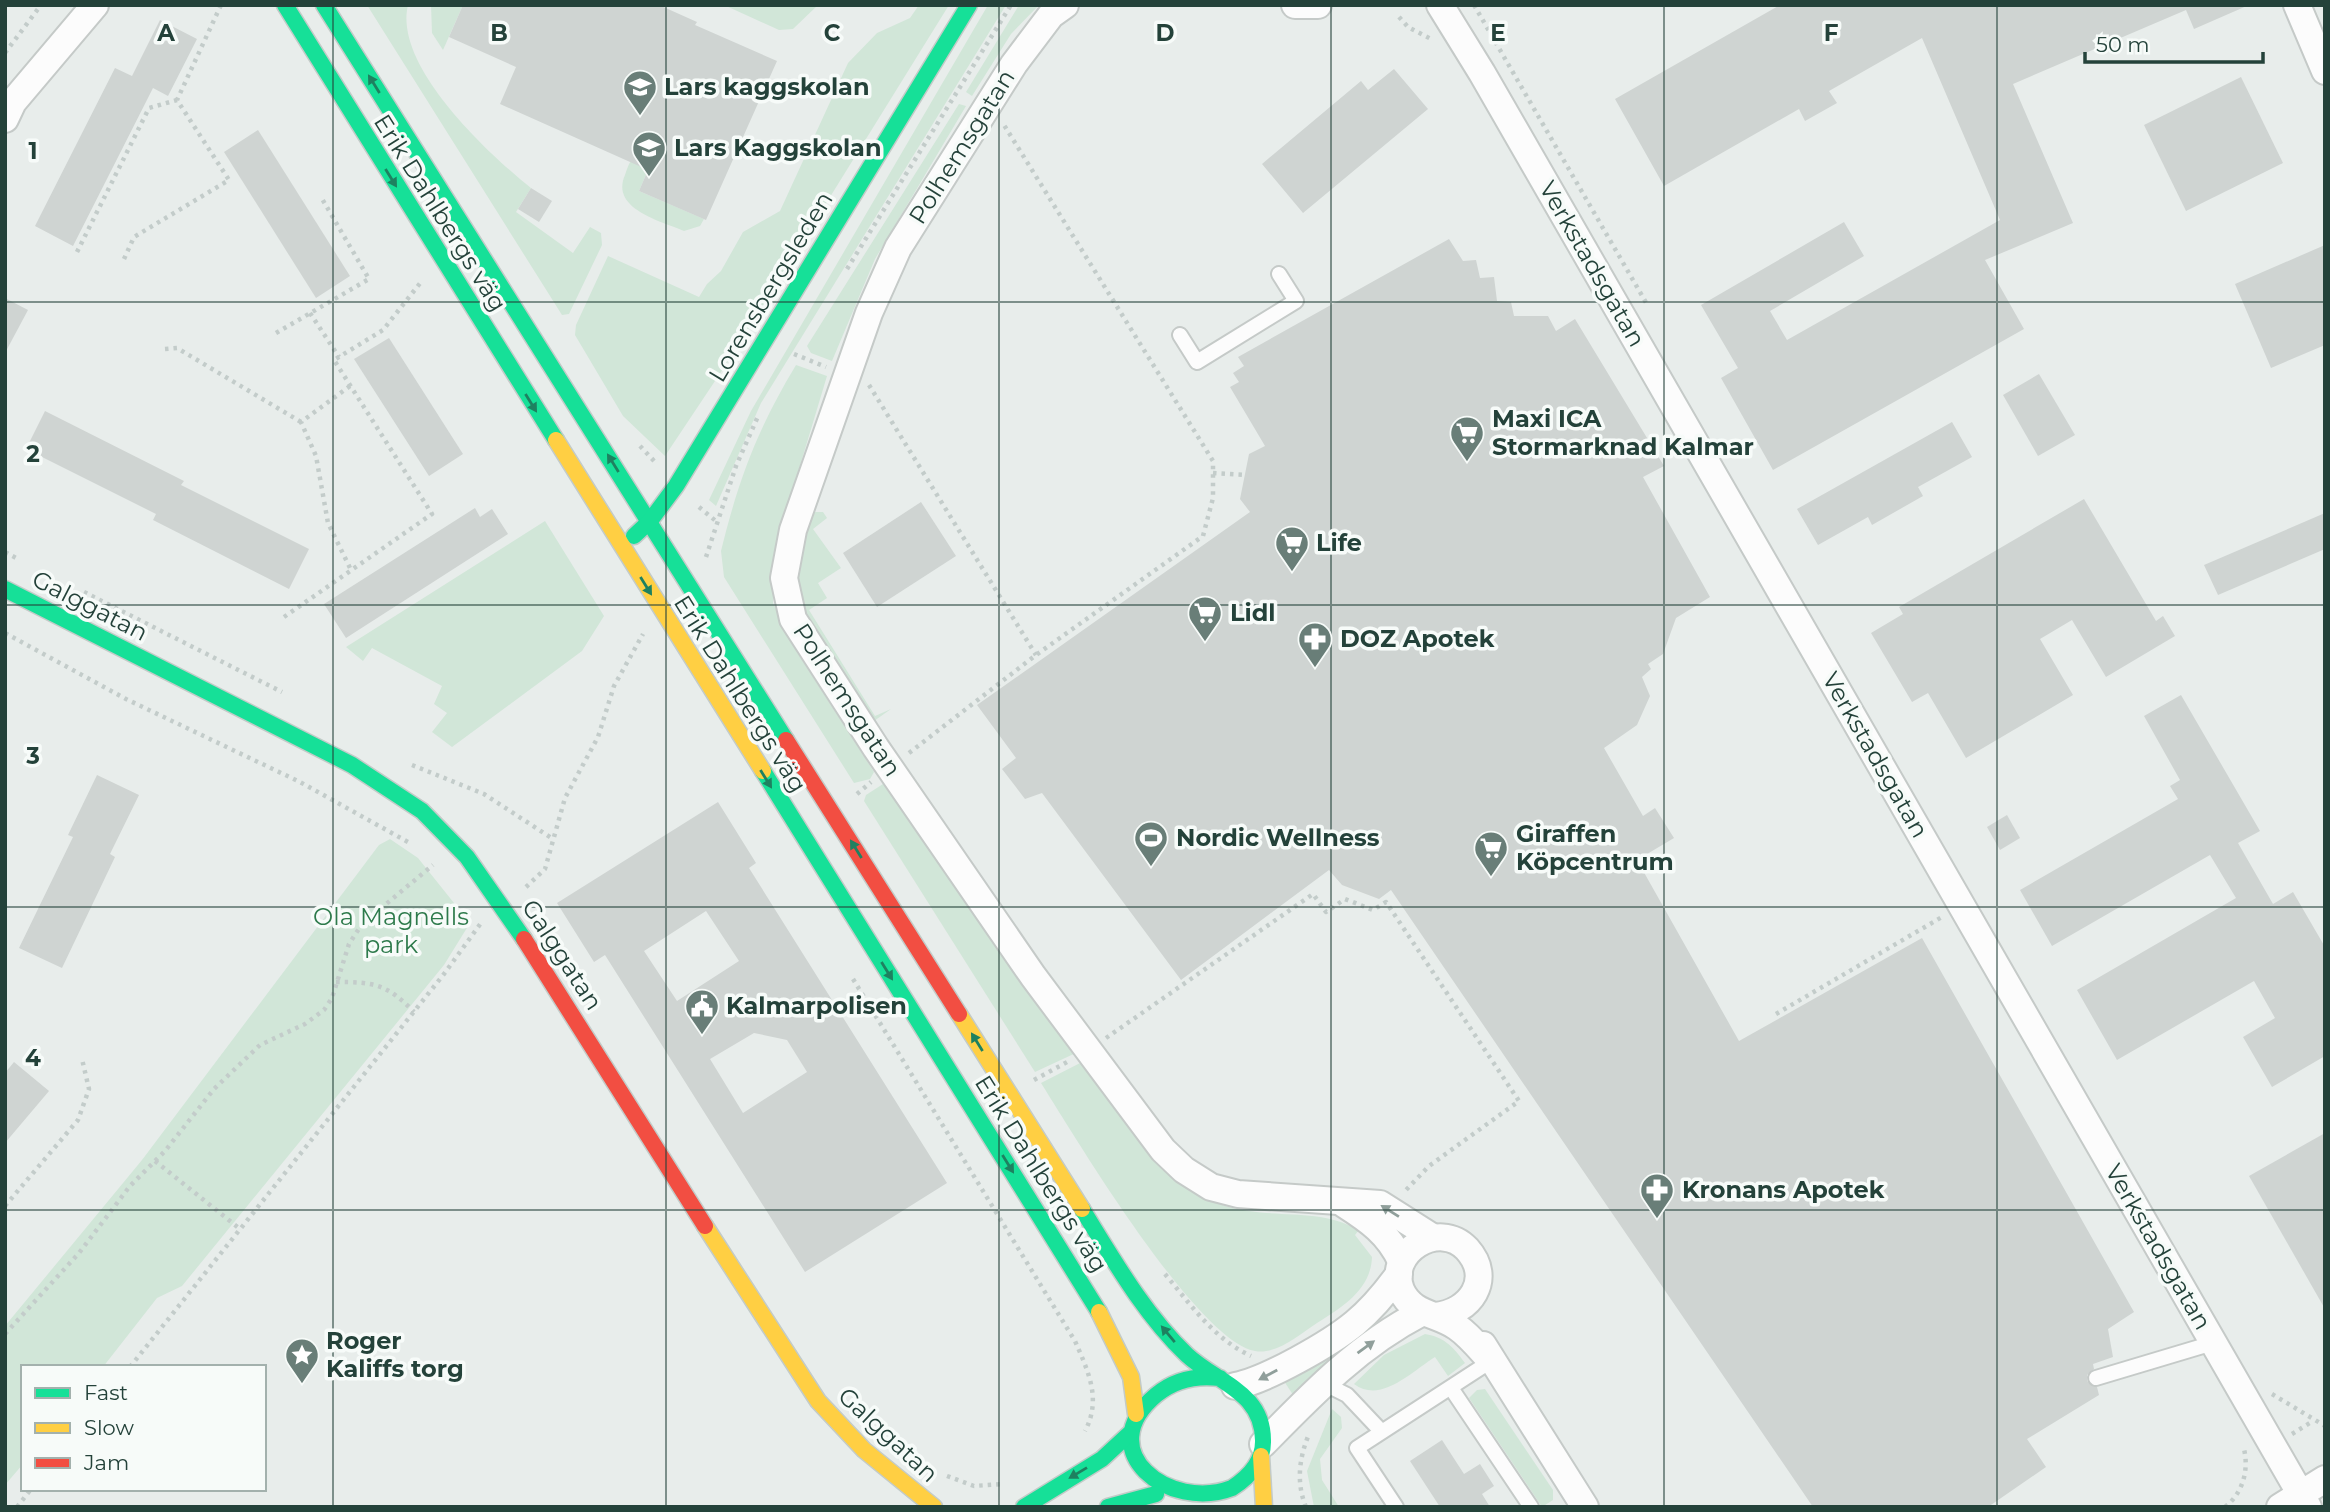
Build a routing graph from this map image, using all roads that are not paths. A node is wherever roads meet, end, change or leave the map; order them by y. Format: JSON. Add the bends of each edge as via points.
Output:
{"nodes":[{"id":1,"x":285,"y":5,"type":"edge"},
{"id":2,"x":324,"y":5,"type":"edge"},
{"id":3,"x":969,"y":5,"type":"edge"},
{"id":4,"x":1065,"y":5,"type":"edge"},
{"id":5,"x":1296,"y":5,"type":"edge"},
{"id":6,"x":1318,"y":5,"type":"edge"},
{"id":7,"x":1440,"y":5,"type":"edge"},
{"id":8,"x":2297,"y":5,"type":"edge"},
{"id":9,"x":92,"y":6,"type":"edge"},
{"id":10,"x":2325,"y":71,"type":"edge"},
{"id":11,"x":5,"y":119,"type":"edge"},
{"id":12,"x":1279,"y":274,"type":"dead end"},
{"id":13,"x":1180,"y":335,"type":"dead end"},
{"id":14,"x":650,"y":521,"type":"junction"},
{"id":15,"x":622,"y":547,"type":"junction"},
{"id":16,"x":5,"y":589,"type":"edge"},
{"id":17,"x":1343,"y":1203,"type":"junction"},
{"id":18,"x":1432,"y":1237,"type":"junction"},
{"id":19,"x":1400,"y":1268,"type":"junction"},
{"id":20,"x":1473,"y":1297,"type":"junction"},
{"id":21,"x":1428,"y":1315,"type":"junction"},
{"id":22,"x":2213,"y":1343,"type":"junction"},
{"id":23,"x":1491,"y":1361,"type":"junction"},
{"id":24,"x":2095,"y":1378,"type":"dead end"},
{"id":25,"x":1228,"y":1382,"type":"junction"},
{"id":26,"x":1323,"y":1383,"type":"junction"},
{"id":27,"x":1451,"y":1388,"type":"junction"},
{"id":28,"x":1136,"y":1414,"type":"junction"},
{"id":29,"x":1381,"y":1431,"type":"junction"},
{"id":30,"x":1129,"y":1434,"type":"junction"},
{"id":31,"x":1262,"y":1450,"type":"junction"},
{"id":32,"x":2325,"y":1479,"type":"edge"},
{"id":33,"x":1156,"y":1494,"type":"junction"},
{"id":34,"x":2296,"y":1502,"type":"edge"},
{"id":35,"x":1181,"y":1505,"type":"edge"},
{"id":36,"x":1580,"y":1505,"type":"edge"},
{"id":37,"x":934,"y":1507,"type":"edge"},
{"id":38,"x":1024,"y":1507,"type":"edge"},
{"id":39,"x":1108,"y":1507,"type":"edge"},
{"id":40,"x":1264,"y":1507,"type":"edge"},
{"id":41,"x":1396,"y":1507,"type":"edge"},
{"id":42,"x":1531,"y":1507,"type":"edge"}],
"edges":[{"from":1,"to":15,"type":"main road","name":"Erik Dahlbergs väg","one_way":true},
{"from":14,"to":2,"type":"main road","name":"Erik Dahlbergs väg","one_way":true},
{"from":3,"to":14,"type":"main road","name":"Lorensbergsleden"},
{"from":4,"to":17,"type":"street","name":"Polhemsgatan","via":[[1051,15],[984,111],[898,248],[847,375],[793,530],[783,578],[793,619],[889,768],[1163,1150],[1211,1186],[1238,1194]]},
{"from":5,"to":6,"type":"street"},
{"from":7,"to":22,"type":"street","name":"Verkstadsgatan"},
{"from":8,"to":10,"type":"street"},
{"from":9,"to":11,"type":"street","via":[[13,102]]},
{"from":12,"to":13,"type":"lane","via":[[1296,301],[1208,356],[1197,362]]},
{"from":14,"to":15,"type":"main road","name":"Lorensbergsleden"},
{"from":25,"to":14,"type":"main road","name":"Erik Dahlbergs väg","one_way":true,"via":[[1188,1357],[1110,1252]]},
{"from":15,"to":28,"type":"main road","name":"Erik Dahlbergs väg","one_way":true,"via":[[1078,1276],[1129,1368],[1136,1390]]},
{"from":16,"to":37,"type":"main road","name":"Galggatan","via":[[352,765],[422,811],[467,857],[503,907],[804,1383],[858,1445]]},
{"from":18,"to":17,"type":"street","name":"Polhemsgatan","one_way":true,"via":[[1380,1204]]},
{"from":17,"to":19,"type":"street","name":"Polhemsgatan","via":[[1393,1243]]},
{"from":18,"to":19,"type":"street","via":[[1416,1243]]},
{"from":18,"to":20,"type":"street","via":[[1450,1238],[1476,1262],[1478,1280]]},
{"from":19,"to":21,"type":"street","via":[[1400,1288],[1408,1303]]},
{"from":19,"to":25,"type":"street","one_way":true,"via":[[1383,1296],[1354,1324],[1265,1377]]},
{"from":20,"to":21,"type":"street","via":[[1461,1310]]},
{"from":20,"to":23,"type":"street","via":[[1479,1335]]},
{"from":21,"to":23,"type":"street","via":[[1456,1326]]},
{"from":26,"to":21,"type":"street","one_way":true,"via":[[1388,1331]]},
{"from":22,"to":24,"type":"lane"},
{"from":22,"to":34,"type":"street","name":"Verkstadsgatan"},
{"from":23,"to":27,"type":"lane"},
{"from":23,"to":36,"type":"street"},
{"from":25,"to":28,"type":"main road","name":"Erik Dahlbergs väg","via":[[1197,1376],[1169,1385]]},
{"from":25,"to":31,"type":"main road","name":"Erik Dahlbergs väg","via":[[1257,1411]]},
{"from":26,"to":29,"type":"lane","via":[[1347,1395]]},
{"from":26,"to":31,"type":"street"},
{"from":27,"to":29,"type":"lane"},
{"from":27,"to":42,"type":"lane"},
{"from":28,"to":30,"type":"main road","name":"Erik Dahlbergs väg"},
{"from":29,"to":41,"type":"lane","via":[[1357,1448]]},
{"from":30,"to":33,"type":"main road","via":[[1137,1473]]},
{"from":30,"to":38,"type":"main road","one_way":true,"via":[[1102,1460]]},
{"from":31,"to":35,"type":"main road","via":[[1251,1473],[1229,1490],[1203,1502]]},
{"from":31,"to":40,"type":"main road","name":"Erik Dahlbergs väg"},
{"from":32,"to":34,"type":"street"},
{"from":33,"to":35,"type":"main road"},
{"from":33,"to":39,"type":"main road"}]}
